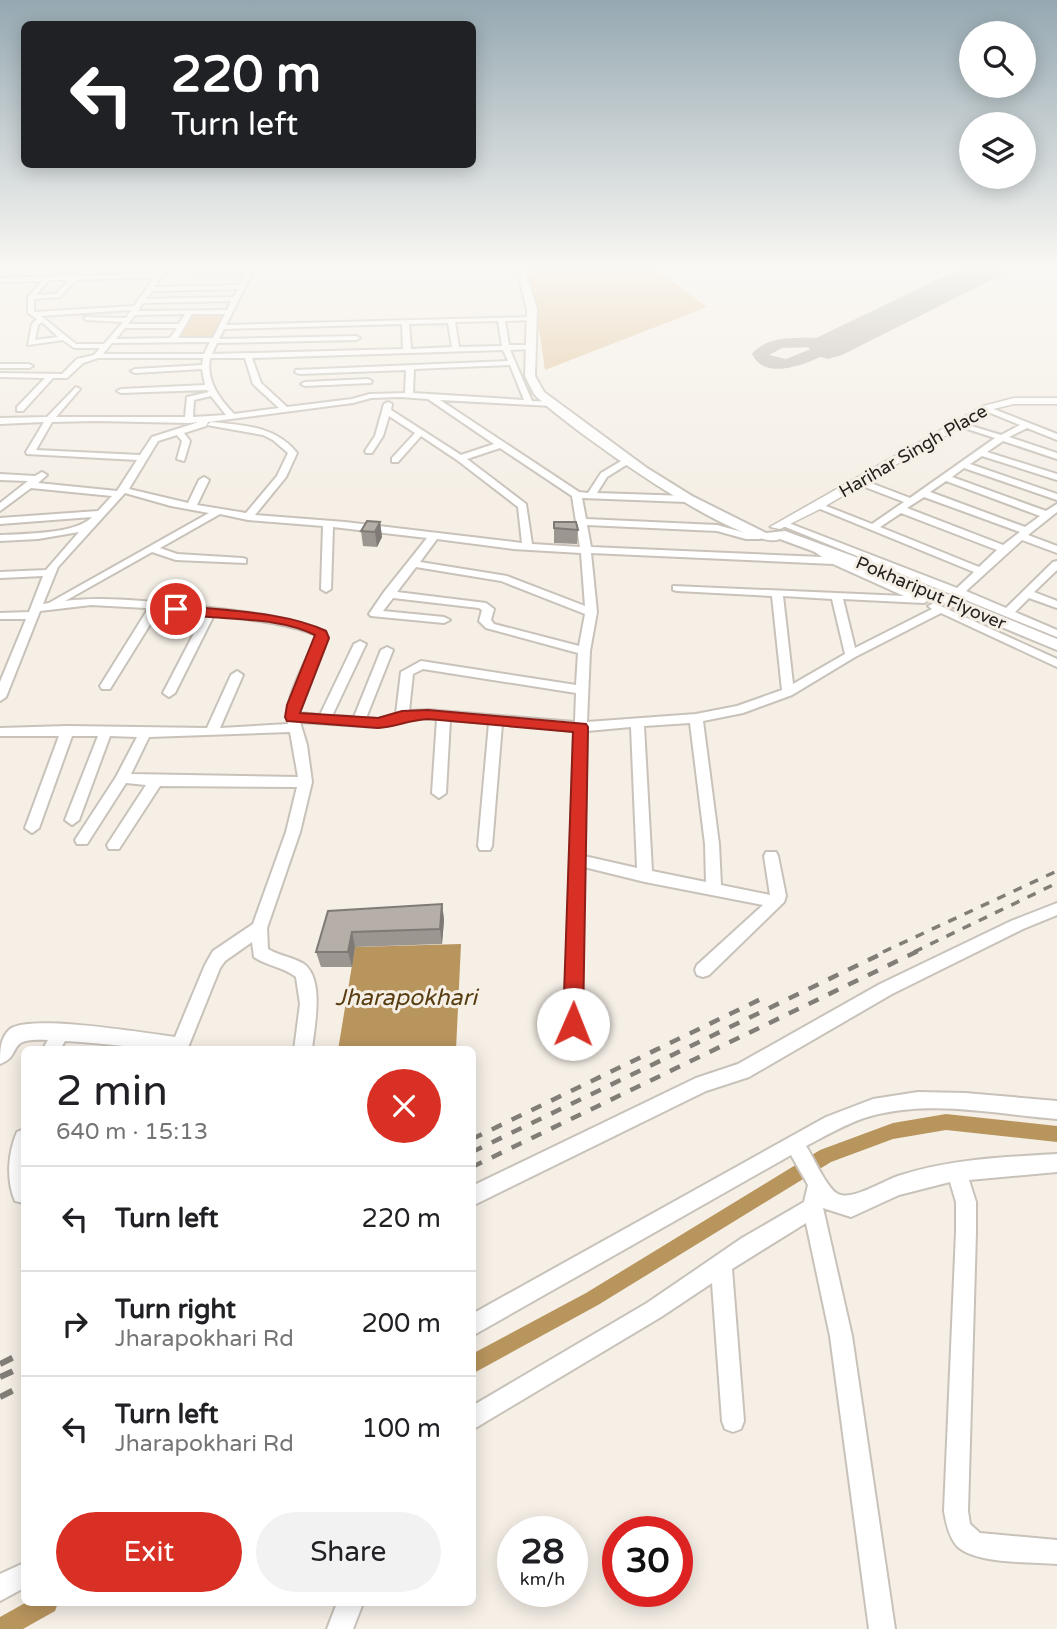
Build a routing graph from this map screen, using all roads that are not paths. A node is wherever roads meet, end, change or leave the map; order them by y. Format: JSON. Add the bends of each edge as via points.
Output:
{"nodes":[{"id":1,"x":70,"y":343,"type":"edge"},
{"id":2,"x":107,"y":343,"type":"joint"},
{"id":3,"x":214,"y":343,"type":"edge"},
{"id":4,"x":354,"y":343,"type":"edge"},
{"id":5,"x":406,"y":343,"type":"edge"},
{"id":6,"x":455,"y":343,"type":"edge"},
{"id":7,"x":505,"y":343,"type":"edge"},
{"id":8,"x":531,"y":343,"type":"edge"},
{"id":9,"x":539,"y":343,"type":"edge"},
{"id":10,"x":531,"y":347,"type":"junction"},
{"id":11,"x":506,"y":348,"type":"junction"},
{"id":12,"x":456,"y":349,"type":"junction"},
{"id":13,"x":407,"y":351,"type":"junction"},
{"id":14,"x":369,"y":352,"type":"junction"},
{"id":15,"x":350,"y":353,"type":"junction"},
{"id":16,"x":293,"y":355,"type":"junction"},
{"id":17,"x":99,"y":356,"type":"junction"},
{"id":18,"x":206,"y":356,"type":"junction"},
{"id":19,"x":248,"y":356,"type":"junction"},
{"id":20,"x":513,"y":363,"type":"junction"},
{"id":21,"x":0,"y":366,"type":"edge"},
{"id":22,"x":204,"y":367,"type":"junction"},
{"id":23,"x":410,"y":367,"type":"junction"},
{"id":24,"x":164,"y":369,"type":"junction"},
{"id":25,"x":368,"y":369,"type":"junction"},
{"id":26,"x":135,"y":371,"type":"dead end"},
{"id":27,"x":299,"y":372,"type":"junction"},
{"id":28,"x":0,"y":375,"type":"edge"},
{"id":29,"x":27,"y":375,"type":"junction"},
{"id":30,"x":51,"y":376,"type":"junction"},
{"id":31,"x":368,"y":381,"type":"junction"},
{"id":32,"x":304,"y":384,"type":"junction"},
{"id":33,"x":76,"y":388,"type":"dead end"},
{"id":34,"x":160,"y":389,"type":"junction"},
{"id":35,"x":211,"y":390,"type":"junction"},
{"id":36,"x":121,"y":391,"type":"dead end"},
{"id":37,"x":388,"y":395,"type":"junction"},
{"id":38,"x":409,"y":395,"type":"junction"},
{"id":39,"x":428,"y":396,"type":"junction"},
{"id":40,"x":368,"y":397,"type":"junction"},
{"id":41,"x":1057,"y":401,"type":"edge"},
{"id":42,"x":529,"y":402,"type":"junction"},
{"id":43,"x":549,"y":404,"type":"junction"},
{"id":44,"x":314,"y":406,"type":"junction"},
{"id":45,"x":986,"y":408,"type":"junction"},
{"id":46,"x":20,"y":409,"type":"dead end"},
{"id":47,"x":285,"y":409,"type":"junction"},
{"id":48,"x":387,"y":411,"type":"junction"},
{"id":49,"x":233,"y":417,"type":"junction"},
{"id":50,"x":50,"y":419,"type":"junction"},
{"id":51,"x":171,"y":420,"type":"junction"},
{"id":52,"x":0,"y":421,"type":"edge"},
{"id":53,"x":189,"y":421,"type":"junction"},
{"id":54,"x":203,"y":422,"type":"junction"},
{"id":55,"x":958,"y":424,"type":"junction"},
{"id":56,"x":1026,"y":425,"type":"junction"},
{"id":57,"x":179,"y":431,"type":"junction"},
{"id":58,"x":420,"y":432,"type":"junction"},
{"id":59,"x":1057,"y":437,"type":"edge"},
{"id":60,"x":159,"y":438,"type":"junction"},
{"id":61,"x":1002,"y":438,"type":"junction"},
{"id":62,"x":499,"y":445,"type":"junction"},
{"id":63,"x":369,"y":452,"type":"dead end"},
{"id":64,"x":982,"y":453,"type":"junction"},
{"id":65,"x":1057,"y":456,"type":"edge"},
{"id":66,"x":143,"y":458,"type":"junction"},
{"id":67,"x":460,"y":458,"type":"junction"},
{"id":68,"x":181,"y":459,"type":"dead end"},
{"id":69,"x":395,"y":460,"type":"dead end"},
{"id":70,"x":628,"y":460,"type":"junction"},
{"id":71,"x":965,"y":465,"type":"junction"},
{"id":72,"x":0,"y":477,"type":"edge"},
{"id":73,"x":1057,"y":477,"type":"edge"},
{"id":74,"x":946,"y":478,"type":"junction"},
{"id":75,"x":37,"y":479,"type":"junction"},
{"id":76,"x":204,"y":480,"type":"dead end"},
{"id":77,"x":860,"y":482,"type":"junction"},
{"id":78,"x":122,"y":492,"type":"junction"},
{"id":79,"x":925,"y":494,"type":"junction"},
{"id":80,"x":577,"y":495,"type":"junction"},
{"id":81,"x":591,"y":495,"type":"junction"},
{"id":82,"x":1057,"y":497,"type":"edge"},
{"id":83,"x":0,"y":499,"type":"edge"},
{"id":84,"x":687,"y":499,"type":"junction"},
{"id":85,"x":12,"y":500,"type":"junction"},
{"id":86,"x":914,"y":502,"type":"junction"},
{"id":87,"x":818,"y":506,"type":"junction"},
{"id":88,"x":191,"y":507,"type":"junction"},
{"id":89,"x":1057,"y":507,"type":"edge"},
{"id":90,"x":0,"y":508,"type":"edge"},
{"id":91,"x":902,"y":510,"type":"junction"},
{"id":92,"x":217,"y":512,"type":"junction"},
{"id":93,"x":100,"y":514,"type":"junction"},
{"id":94,"x":1047,"y":515,"type":"junction"},
{"id":95,"x":247,"y":517,"type":"junction"},
{"id":96,"x":0,"y":521,"type":"edge"},
{"id":97,"x":583,"y":522,"type":"junction"},
{"id":98,"x":328,"y":524,"type":"junction"},
{"id":99,"x":88,"y":527,"type":"junction"},
{"id":100,"x":780,"y":528,"type":"junction"},
{"id":101,"x":873,"y":528,"type":"junction"},
{"id":102,"x":758,"y":531,"type":"junction"},
{"id":103,"x":1024,"y":534,"type":"junction"},
{"id":104,"x":434,"y":536,"type":"junction"},
{"id":105,"x":0,"y":538,"type":"edge"},
{"id":106,"x":805,"y":543,"type":"junction"},
{"id":107,"x":527,"y":547,"type":"junction"},
{"id":108,"x":153,"y":549,"type":"junction"},
{"id":109,"x":1004,"y":549,"type":"junction"},
{"id":110,"x":586,"y":550,"type":"junction"},
{"id":111,"x":1057,"y":550,"type":"edge"},
{"id":112,"x":242,"y":561,"type":"dead end"},
{"id":113,"x":835,"y":561,"type":"junction"},
{"id":114,"x":1057,"y":564,"type":"edge"},
{"id":115,"x":414,"y":565,"type":"junction"},
{"id":116,"x":979,"y":571,"type":"junction"},
{"id":117,"x":49,"y":573,"type":"junction"},
{"id":118,"x":0,"y":575,"type":"edge"},
{"id":119,"x":677,"y":588,"type":"dead end"},
{"id":120,"x":326,"y":589,"type":"dead end"},
{"id":121,"x":958,"y":592,"type":"junction"},
{"id":122,"x":777,"y":593,"type":"junction"},
{"id":123,"x":1027,"y":593,"type":"junction"},
{"id":124,"x":388,"y":594,"type":"junction"},
{"id":125,"x":837,"y":595,"type":"junction"},
{"id":126,"x":924,"y":600,"type":"junction"},
{"id":127,"x":1057,"y":605,"type":"edge"},
{"id":128,"x":155,"y":607,"type":"junction"},
{"id":129,"x":941,"y":609,"type":"junction"},
{"id":130,"x":38,"y":610,"type":"junction"},
{"id":131,"x":591,"y":612,"type":"junction"},
{"id":132,"x":210,"y":613,"type":"junction"},
{"id":133,"x":1006,"y":614,"type":"junction"},
{"id":134,"x":0,"y":616,"type":"edge"},
{"id":135,"x":444,"y":620,"type":"dead end"},
{"id":136,"x":1057,"y":634,"type":"edge"},
{"id":137,"x":360,"y":644,"type":"dead end"},
{"id":138,"x":1057,"y":645,"type":"edge"},
{"id":139,"x":387,"y":650,"type":"dead end"},
{"id":140,"x":584,"y":651,"type":"junction"},
{"id":141,"x":851,"y":655,"type":"junction"},
{"id":142,"x":1057,"y":663,"type":"edge"},
{"id":143,"x":237,"y":675,"type":"dead end"},
{"id":144,"x":3,"y":681,"type":"edge"},
{"id":145,"x":106,"y":686,"type":"dead end"},
{"id":146,"x":582,"y":690,"type":"junction"},
{"id":147,"x":788,"y":692,"type":"junction"},
{"id":148,"x":169,"y":693,"type":"dead end"},
{"id":149,"x":0,"y":697,"type":"edge"},
{"id":150,"x":402,"y":716,"type":"junction"},
{"id":151,"x":444,"y":716,"type":"junction"},
{"id":152,"x":325,"y":718,"type":"junction"},
{"id":153,"x":696,"y":718,"type":"junction"},
{"id":154,"x":496,"y":720,"type":"junction"},
{"id":155,"x":358,"y":722,"type":"junction"},
{"id":156,"x":293,"y":723,"type":"junction"},
{"id":157,"x":637,"y":723,"type":"junction"},
{"id":158,"x":581,"y":727,"type":"junction"},
{"id":159,"x":68,"y":730,"type":"junction"},
{"id":160,"x":106,"y":731,"type":"junction"},
{"id":161,"x":212,"y":731,"type":"junction"},
{"id":162,"x":0,"y":732,"type":"edge"},
{"id":163,"x":145,"y":733,"type":"junction"},
{"id":164,"x":121,"y":778,"type":"junction"},
{"id":165,"x":156,"y":781,"type":"junction"},
{"id":166,"x":306,"y":782,"type":"junction"},
{"id":167,"x":439,"y":793,"type":"dead end"},
{"id":168,"x":72,"y":820,"type":"dead end"},
{"id":169,"x":32,"y":828,"type":"dead end"},
{"id":170,"x":82,"y":840,"type":"dead end"},
{"id":171,"x":114,"y":845,"type":"dead end"},
{"id":172,"x":485,"y":846,"type":"dead end"},
{"id":173,"x":771,"y":856,"type":"dead end"},
{"id":174,"x":576,"y":859,"type":"junction"},
{"id":175,"x":645,"y":876,"type":"junction"},
{"id":176,"x":714,"y":890,"type":"junction"},
{"id":177,"x":776,"y":902,"type":"junction"},
{"id":178,"x":1057,"y":909,"type":"edge"},
{"id":179,"x":259,"y":928,"type":"junction"},
{"id":180,"x":703,"y":970,"type":"dead end"},
{"id":181,"x":573,"y":1024,"type":"dead end"},
{"id":182,"x":61,"y":1032,"type":"junction"},
{"id":183,"x":53,"y":1046,"type":"edge"},
{"id":184,"x":163,"y":1046,"type":"edge"},
{"id":185,"x":179,"y":1046,"type":"edge"},
{"id":186,"x":303,"y":1046,"type":"edge"},
{"id":187,"x":0,"y":1056,"type":"edge"},
{"id":188,"x":1057,"y":1110,"type":"edge"},
{"id":189,"x":796,"y":1147,"type":"junction"},
{"id":190,"x":21,"y":1156,"type":"edge"},
{"id":191,"x":1057,"y":1163,"type":"edge"},
{"id":192,"x":957,"y":1173,"type":"junction"},
{"id":193,"x":21,"y":1189,"type":"edge"},
{"id":194,"x":476,"y":1194,"type":"edge"},
{"id":195,"x":816,"y":1194,"type":"junction"},
{"id":196,"x":721,"y":1265,"type":"junction"},
{"id":197,"x":476,"y":1324,"type":"edge"},
{"id":198,"x":476,"y":1417,"type":"edge"},
{"id":199,"x":733,"y":1422,"type":"dead end"},
{"id":200,"x":1057,"y":1552,"type":"edge"},
{"id":201,"x":21,"y":1577,"type":"edge"},
{"id":202,"x":0,"y":1588,"type":"edge"},
{"id":203,"x":349,"y":1606,"type":"edge"},
{"id":204,"x":340,"y":1629,"type":"edge"},
{"id":205,"x":882,"y":1629,"type":"edge"}],
"edges":[{"from":1,"to":2,"type":"street"},
{"from":2,"to":17,"type":"street"},
{"from":3,"to":18,"type":"street"},
{"from":4,"to":15,"type":"street"},
{"from":5,"to":13,"type":"street"},
{"from":6,"to":12,"type":"street"},
{"from":7,"to":11,"type":"street"},
{"from":8,"to":10,"type":"main road"},
{"from":9,"to":102,"type":"main road","via":[[539,376],[545,392],[663,477]]},
{"from":10,"to":11,"type":"street"},
{"from":10,"to":43,"type":"main road","via":[[530,376]]},
{"from":11,"to":12,"type":"street"},
{"from":11,"to":20,"type":"street"},
{"from":12,"to":13,"type":"street"},
{"from":13,"to":14,"type":"street"},
{"from":14,"to":15,"type":"street"},
{"from":14,"to":25,"type":"street"},
{"from":15,"to":16,"type":"street"},
{"from":16,"to":19,"type":"street"},
{"from":16,"to":27,"type":"street"},
{"from":17,"to":18,"type":"street"},
{"from":17,"to":30,"type":"street","via":[[80,360],[64,376]]},
{"from":18,"to":19,"type":"street"},
{"from":18,"to":22,"type":"street"},
{"from":19,"to":47,"type":"street","via":[[257,384]]},
{"from":20,"to":23,"type":"street"},
{"from":20,"to":42,"type":"street"},
{"from":21,"to":29,"type":"street","via":[[36,367]]},
{"from":22,"to":24,"type":"street"},
{"from":22,"to":35,"type":"street"},
{"from":23,"to":25,"type":"street"},
{"from":23,"to":38,"type":"street"},
{"from":24,"to":26,"type":"street"},
{"from":24,"to":34,"type":"street"},
{"from":25,"to":27,"type":"street"},
{"from":25,"to":31,"type":"street"},
{"from":27,"to":32,"type":"street"},
{"from":28,"to":29,"type":"street"},
{"from":29,"to":30,"type":"street"},
{"from":30,"to":46,"type":"street"},
{"from":31,"to":32,"type":"street"},
{"from":31,"to":40,"type":"street"},
{"from":32,"to":44,"type":"street"},
{"from":33,"to":50,"type":"street"},
{"from":34,"to":35,"type":"street"},
{"from":34,"to":36,"type":"street"},
{"from":35,"to":49,"type":"street"},
{"from":35,"to":53,"type":"street","via":[[190,399]]},
{"from":37,"to":38,"type":"street"},
{"from":37,"to":40,"type":"street"},
{"from":37,"to":48,"type":"street"},
{"from":38,"to":39,"type":"street"},
{"from":39,"to":42,"type":"street"},
{"from":39,"to":62,"type":"street"},
{"from":40,"to":44,"type":"street"},
{"from":41,"to":45,"type":"street","name":"Harihar Singh Place","via":[[1014,401]]},
{"from":42,"to":43,"type":"street"},
{"from":43,"to":70,"type":"main road"},
{"from":44,"to":47,"type":"street"},
{"from":45,"to":55,"type":"street","name":"Harihar Singh Place"},
{"from":45,"to":56,"type":"street"},
{"from":47,"to":49,"type":"street"},
{"from":48,"to":58,"type":"street"},
{"from":48,"to":63,"type":"street"},
{"from":49,"to":54,"type":"street"},
{"from":50,"to":51,"type":"street"},
{"from":50,"to":52,"type":"street"},
{"from":50,"to":66,"type":"street","via":[[30,452]]},
{"from":51,"to":53,"type":"street"},
{"from":51,"to":60,"type":"street"},
{"from":53,"to":54,"type":"street"},
{"from":54,"to":57,"type":"street"},
{"from":54,"to":95,"type":"street","via":[[261,431],[275,436],[293,453],[281,477]]},
{"from":55,"to":61,"type":"street"},
{"from":55,"to":77,"type":"street","name":"Harihar Singh Place"},
{"from":56,"to":59,"type":"street"},
{"from":56,"to":61,"type":"street"},
{"from":57,"to":60,"type":"street"},
{"from":57,"to":68,"type":"street","via":[[186,441]]},
{"from":58,"to":67,"type":"street"},
{"from":58,"to":69,"type":"street"},
{"from":60,"to":66,"type":"street"},
{"from":61,"to":64,"type":"street"},
{"from":61,"to":65,"type":"street"},
{"from":62,"to":67,"type":"street"},
{"from":62,"to":80,"type":"street"},
{"from":64,"to":71,"type":"street"},
{"from":64,"to":73,"type":"street"},
{"from":66,"to":78,"type":"street"},
{"from":67,"to":107,"type":"street","via":[[523,506]]},
{"from":70,"to":81,"type":"street","via":[[604,475]]},
{"from":70,"to":84,"type":"main road"},
{"from":71,"to":74,"type":"street"},
{"from":71,"to":82,"type":"street"},
{"from":72,"to":75,"type":"street"},
{"from":74,"to":79,"type":"street"},
{"from":74,"to":94,"type":"street"},
{"from":75,"to":78,"type":"street"},
{"from":75,"to":85,"type":"street"},
{"from":76,"to":88,"type":"street"},
{"from":77,"to":86,"type":"street"},
{"from":77,"to":87,"type":"street","name":"Harihar Singh Place"},
{"from":78,"to":88,"type":"street"},
{"from":78,"to":93,"type":"street"},
{"from":79,"to":86,"type":"street"},
{"from":79,"to":103,"type":"street"},
{"from":80,"to":81,"type":"street"},
{"from":80,"to":97,"type":"street"},
{"from":81,"to":84,"type":"street"},
{"from":83,"to":85,"type":"street"},
{"from":84,"to":102,"type":"main road"},
{"from":85,"to":90,"type":"street"},
{"from":86,"to":91,"type":"street"},
{"from":87,"to":100,"type":"street","name":"Harihar Singh Place"},
{"from":87,"to":101,"type":"street"},
{"from":88,"to":92,"type":"street"},
{"from":89,"to":94,"type":"street"},
{"from":91,"to":101,"type":"street"},
{"from":91,"to":109,"type":"street"},
{"from":92,"to":95,"type":"street"},
{"from":92,"to":108,"type":"street"},
{"from":93,"to":96,"type":"street"},
{"from":93,"to":99,"type":"street"},
{"from":94,"to":103,"type":"street"},
{"from":95,"to":98,"type":"street"},
{"from":97,"to":102,"type":"street","via":[[718,528],[746,536]]},
{"from":97,"to":110,"type":"street"},
{"from":98,"to":104,"type":"street"},
{"from":98,"to":120,"type":"street"},
{"from":99,"to":105,"type":"street"},
{"from":99,"to":117,"type":"street"},
{"from":100,"to":102,"type":"main road","via":[[771,537]]},
{"from":100,"to":106,"type":"main road","name":"Pokhariput Flyover"},
{"from":100,"to":121,"type":"street"},
{"from":101,"to":116,"type":"street"},
{"from":103,"to":109,"type":"street"},
{"from":103,"to":111,"type":"street"},
{"from":104,"to":107,"type":"street"},
{"from":104,"to":115,"type":"street"},
{"from":106,"to":113,"type":"street"},
{"from":106,"to":138,"type":"main road","name":"Pokhariput Flyover"},
{"from":107,"to":110,"type":"street"},
{"from":108,"to":112,"type":"street","via":[[176,557]]},
{"from":108,"to":130,"type":"street"},
{"from":109,"to":116,"type":"street"},
{"from":110,"to":113,"type":"street"},
{"from":110,"to":131,"type":"street"},
{"from":113,"to":126,"type":"street"},
{"from":114,"to":123,"type":"street"},
{"from":115,"to":124,"type":"street"},
{"from":115,"to":131,"type":"street","via":[[503,579]]},
{"from":116,"to":121,"type":"street"},
{"from":117,"to":118,"type":"street"},
{"from":117,"to":130,"type":"street"},
{"from":119,"to":122,"type":"street"},
{"from":121,"to":133,"type":"street"},
{"from":122,"to":125,"type":"street"},
{"from":122,"to":147,"type":"street"},
{"from":123,"to":127,"type":"street"},
{"from":123,"to":133,"type":"street"},
{"from":124,"to":135,"type":"street","via":[[375,614]]},
{"from":124,"to":140,"type":"street","via":[[482,605],[488,609],[485,618],[491,626]]},
{"from":125,"to":126,"type":"street"},
{"from":125,"to":141,"type":"street"},
{"from":126,"to":129,"type":"street"},
{"from":128,"to":130,"type":"street","via":[[103,602]]},
{"from":128,"to":132,"type":"street"},
{"from":128,"to":145,"type":"street"},
{"from":129,"to":141,"type":"street"},
{"from":129,"to":142,"type":"street"},
{"from":130,"to":134,"type":"street"},
{"from":130,"to":144,"type":"street"},
{"from":131,"to":140,"type":"street"},
{"from":132,"to":148,"type":"street"},
{"from":132,"to":156,"type":"street","via":[[282,622],[321,633],[294,705]]},
{"from":133,"to":136,"type":"street"},
{"from":137,"to":152,"type":"street"},
{"from":139,"to":155,"type":"street"},
{"from":140,"to":146,"type":"street"},
{"from":141,"to":147,"type":"street"},
{"from":143,"to":161,"type":"street"},
{"from":144,"to":149,"type":"street"},
{"from":146,"to":150,"type":"street","via":[[421,665],[407,672]]},
{"from":146,"to":158,"type":"street"},
{"from":147,"to":153,"type":"street","via":[[739,710]]},
{"from":150,"to":151,"type":"street"},
{"from":150,"to":155,"type":"street","via":[[388,723]]},
{"from":151,"to":154,"type":"street"},
{"from":151,"to":167,"type":"street"},
{"from":152,"to":155,"type":"street"},
{"from":152,"to":156,"type":"street"},
{"from":153,"to":157,"type":"street"},
{"from":153,"to":176,"type":"street"},
{"from":154,"to":158,"type":"street"},
{"from":154,"to":172,"type":"street"},
{"from":156,"to":161,"type":"street"},
{"from":156,"to":166,"type":"street"},
{"from":157,"to":158,"type":"street"},
{"from":157,"to":175,"type":"street"},
{"from":158,"to":174,"type":"street"},
{"from":159,"to":160,"type":"street"},
{"from":159,"to":162,"type":"street"},
{"from":159,"to":169,"type":"street"},
{"from":160,"to":163,"type":"street"},
{"from":160,"to":168,"type":"street"},
{"from":161,"to":163,"type":"street"},
{"from":163,"to":164,"type":"street"},
{"from":164,"to":165,"type":"street"},
{"from":164,"to":170,"type":"street"},
{"from":165,"to":166,"type":"street"},
{"from":165,"to":171,"type":"street"},
{"from":166,"to":179,"type":"street"},
{"from":173,"to":177,"type":"street"},
{"from":174,"to":175,"type":"street"},
{"from":174,"to":181,"type":"street"},
{"from":175,"to":176,"type":"street"},
{"from":176,"to":177,"type":"street"},
{"from":177,"to":180,"type":"street"},
{"from":178,"to":194,"type":"street","via":[[887,989],[743,1071],[702,1084]]},
{"from":179,"to":185,"type":"street","via":[[219,956]]},
{"from":179,"to":186,"type":"street","via":[[260,952],[306,974]]},
{"from":182,"to":183,"type":"street"},
{"from":182,"to":184,"type":"street"},
{"from":182,"to":187,"type":"street","via":[[21,1032],[10,1039]]},
{"from":188,"to":189,"type":"street","via":[[935,1100],[902,1102],[852,1115]]},
{"from":189,"to":195,"type":"street"},
{"from":189,"to":197,"type":"street"},
{"from":190,"to":193,"type":"street"},
{"from":191,"to":192,"type":"street"},
{"from":192,"to":195,"type":"street","via":[[900,1184],[851,1208]]},
{"from":192,"to":200,"type":"street","via":[[966,1202],[967,1232],[958,1528],[978,1545]]},
{"from":195,"to":196,"type":"street"},
{"from":195,"to":205,"type":"street"},
{"from":196,"to":198,"type":"street"},
{"from":196,"to":199,"type":"street"},
{"from":201,"to":202,"type":"street"},
{"from":203,"to":204,"type":"street"}]}
